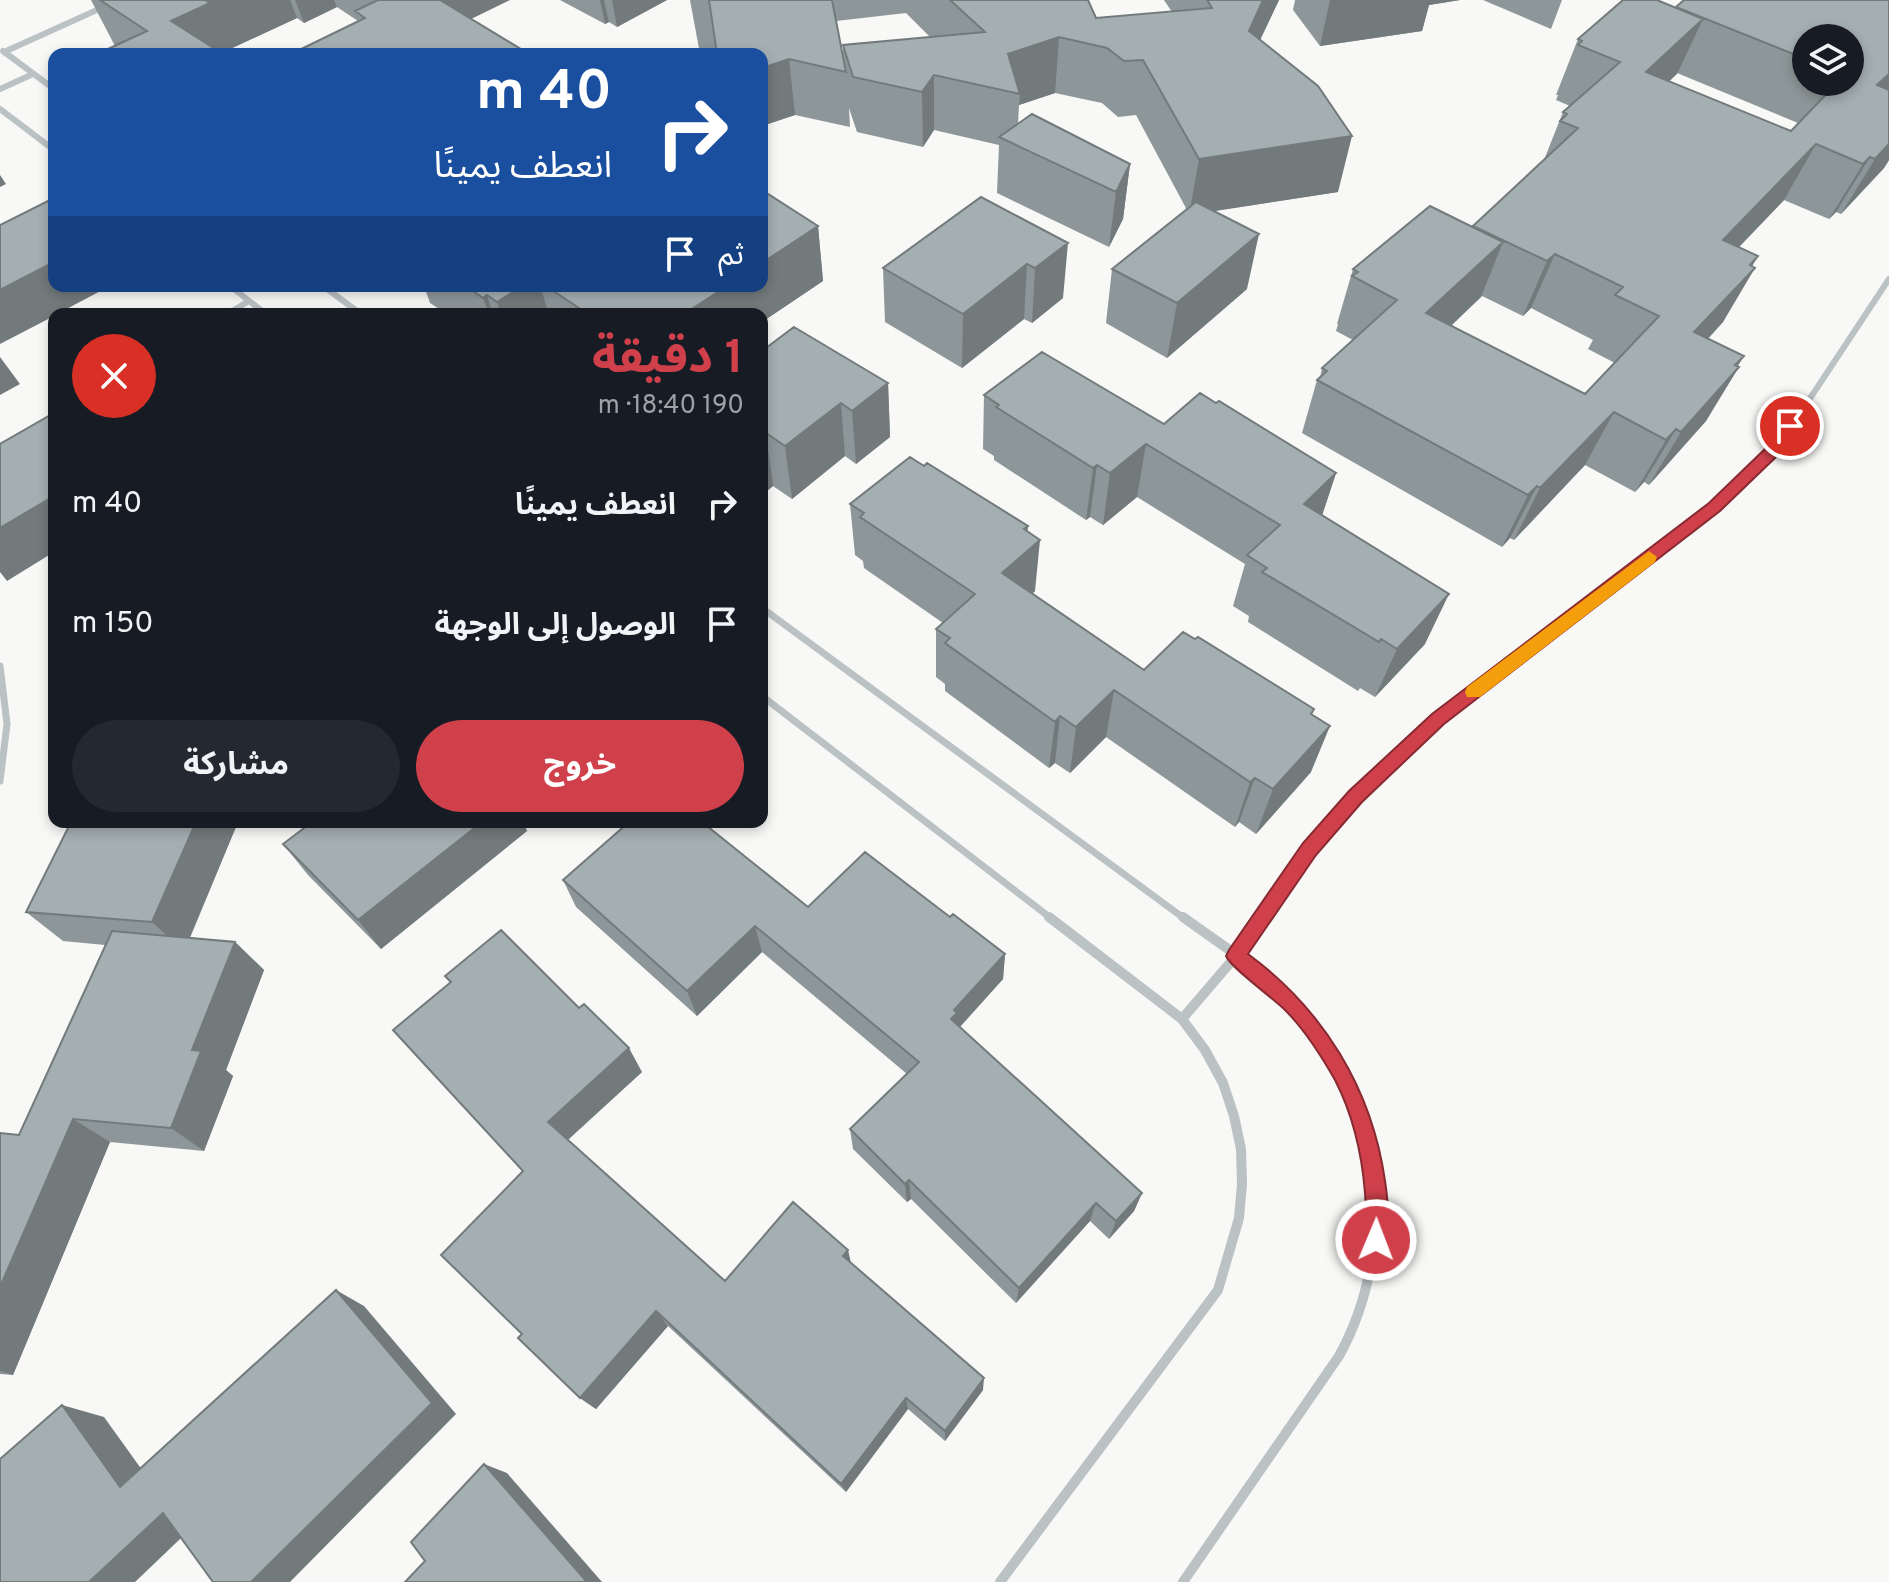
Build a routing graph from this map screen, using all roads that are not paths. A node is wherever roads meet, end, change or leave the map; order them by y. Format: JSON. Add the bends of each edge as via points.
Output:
{"nodes":[{"id":1,"x":119,"y":0,"type":"edge"},
{"id":2,"x":2,"y":50,"type":"edge"},
{"id":3,"x":33,"y":74,"type":"junction"},
{"id":4,"x":48,"y":85,"type":"edge"},
{"id":5,"x":0,"y":89,"type":"edge"},
{"id":6,"x":0,"y":109,"type":"edge"},
{"id":7,"x":48,"y":145,"type":"edge"},
{"id":8,"x":1889,"y":279,"type":"edge"},
{"id":9,"x":238,"y":292,"type":"edge"},
{"id":10,"x":331,"y":292,"type":"edge"},
{"id":11,"x":249,"y":301,"type":"junction"},
{"id":12,"x":237,"y":308,"type":"edge"},
{"id":13,"x":258,"y":308,"type":"edge"},
{"id":14,"x":353,"y":308,"type":"edge"},
{"id":15,"x":768,"y":612,"type":"edge"},
{"id":16,"x":0,"y":666,"type":"edge"},
{"id":17,"x":768,"y":701,"type":"edge"},
{"id":18,"x":0,"y":781,"type":"edge"},
{"id":19,"x":1236,"y":956,"type":"junction"},
{"id":20,"x":1182,"y":1019,"type":"junction"},
{"id":21,"x":1000,"y":1582,"type":"edge"},
{"id":22,"x":1183,"y":1582,"type":"edge"}],
"edges":[{"from":1,"to":2,"type":"street"},
{"from":2,"to":3,"type":"street"},
{"from":3,"to":4,"type":"street"},
{"from":3,"to":5,"type":"street"},
{"from":6,"to":7,"type":"street"},
{"from":8,"to":19,"type":"street","via":[[1772,451],[1715,507],[1438,719],[1355,796],[1310,849]]},
{"from":9,"to":11,"type":"street"},
{"from":10,"to":14,"type":"street"},
{"from":11,"to":12,"type":"street"},
{"from":11,"to":13,"type":"street"},
{"from":15,"to":19,"type":"street"},
{"from":16,"to":18,"type":"street","via":[[9,727]]},
{"from":17,"to":20,"type":"street"},
{"from":19,"to":20,"type":"street"},
{"from":19,"to":22,"type":"street","via":[[1295,1006],[1341,1072],[1370,1149],[1376,1240],[1352,1332]]},
{"from":20,"to":21,"type":"street","via":[[1211,1060],[1237,1124],[1244,1165],[1234,1250],[1218,1290]]}]}
